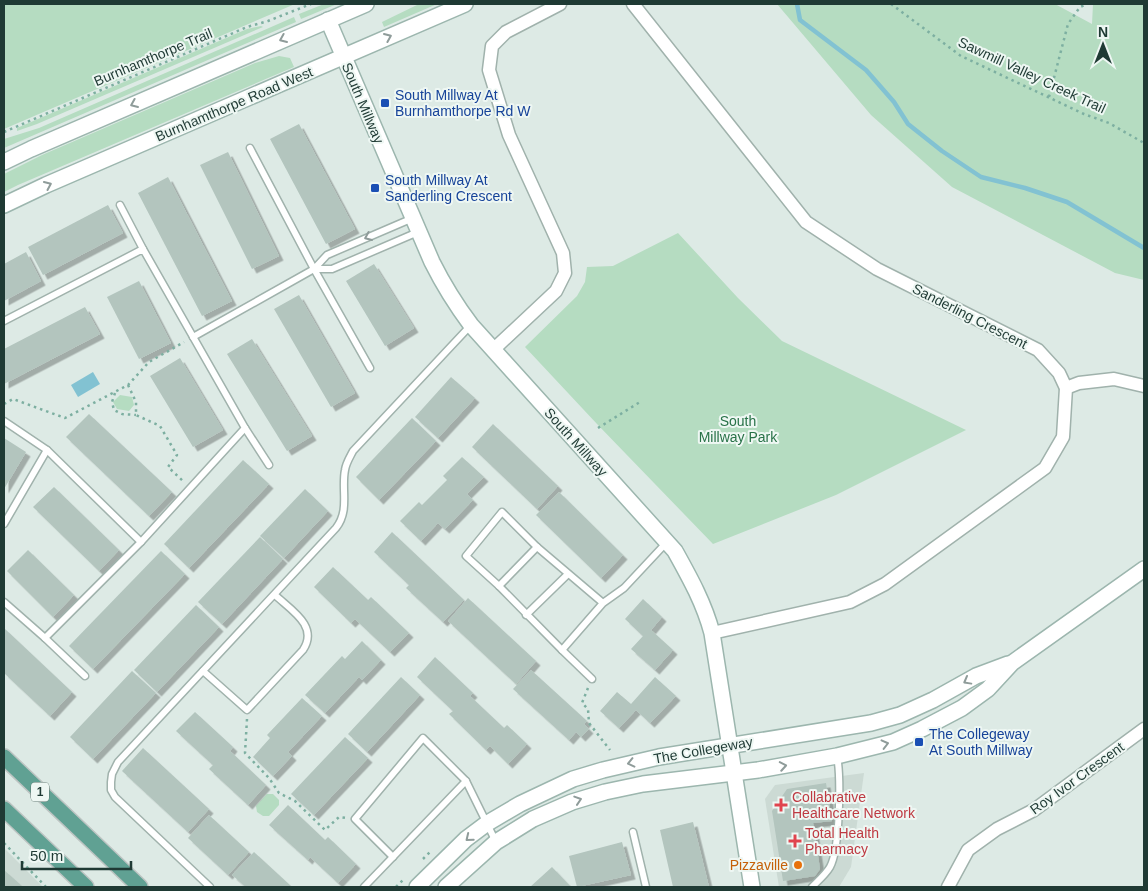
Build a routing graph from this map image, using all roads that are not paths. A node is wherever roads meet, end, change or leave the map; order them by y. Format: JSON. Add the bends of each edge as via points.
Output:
{"nodes":[{"id":1,"x":366,"y":4,"type":"edge"},
{"id":2,"x":465,"y":4,"type":"edge"},
{"id":3,"x":560,"y":4,"type":"edge"},
{"id":4,"x":633,"y":4,"type":"edge"},
{"id":5,"x":328,"y":20,"type":"junction"},
{"id":6,"x":344,"y":56,"type":"junction"},
{"id":7,"x":250,"y":148,"type":"dead end"},
{"id":8,"x":4,"y":162,"type":"edge"},
{"id":9,"x":4,"y":205,"type":"edge"},
{"id":10,"x":120,"y":205,"type":"dead end"},
{"id":11,"x":413,"y":218,"type":"junction"},
{"id":12,"x":419,"y":232,"type":"junction"},
{"id":13,"x":143,"y":249,"type":"junction"},
{"id":14,"x":314,"y":269,"type":"junction"},
{"id":15,"x":4,"y":320,"type":"edge"},
{"id":16,"x":471,"y":325,"type":"junction"},
{"id":17,"x":193,"y":337,"type":"junction"},
{"id":18,"x":493,"y":350,"type":"junction"},
{"id":19,"x":370,"y":368,"type":"dead end"},
{"id":20,"x":1144,"y":386,"type":"edge"},
{"id":21,"x":1066,"y":388,"type":"junction"},
{"id":22,"x":4,"y":422,"type":"edge"},
{"id":23,"x":245,"y":428,"type":"junction"},
{"id":24,"x":47,"y":450,"type":"junction"},
{"id":25,"x":269,"y":465,"type":"dead end"},
{"id":26,"x":4,"y":524,"type":"edge"},
{"id":27,"x":141,"y":542,"type":"junction"},
{"id":28,"x":667,"y":542,"type":"junction"},
{"id":29,"x":537,"y":547,"type":"junction"},
{"id":30,"x":1144,"y":569,"type":"edge"},
{"id":31,"x":568,"y":574,"type":"junction"},
{"id":32,"x":498,"y":586,"type":"junction"},
{"id":33,"x":275,"y":595,"type":"junction"},
{"id":34,"x":4,"y":602,"type":"edge"},
{"id":35,"x":603,"y":603,"type":"junction"},
{"id":36,"x":526,"y":615,"type":"junction"},
{"id":37,"x":712,"y":633,"type":"junction"},
{"id":38,"x":45,"y":638,"type":"junction"},
{"id":39,"x":562,"y":650,"type":"junction"},
{"id":40,"x":1012,"y":662,"type":"junction"},
{"id":41,"x":203,"y":671,"type":"junction"},
{"id":42,"x":85,"y":676,"type":"dead end"},
{"id":43,"x":592,"y":679,"type":"road end"},
{"id":44,"x":1144,"y":729,"type":"edge"},
{"id":45,"x":730,"y":745,"type":"junction"},
{"id":46,"x":837,"y":756,"type":"junction"},
{"id":47,"x":4,"y":758,"type":"edge"},
{"id":48,"x":735,"y":773,"type":"junction"},
{"id":49,"x":466,"y":781,"type":"junction"},
{"id":50,"x":4,"y":809,"type":"edge"},
{"id":51,"x":486,"y":824,"type":"junction"},
{"id":52,"x":633,"y":832,"type":"dead end"},
{"id":53,"x":496,"y":842,"type":"junction"},
{"id":54,"x":393,"y":857,"type":"junction"},
{"id":55,"x":86,"y":887,"type":"edge"},
{"id":56,"x":140,"y":887,"type":"edge"},
{"id":57,"x":210,"y":887,"type":"edge"},
{"id":58,"x":364,"y":887,"type":"edge"},
{"id":59,"x":417,"y":887,"type":"edge"},
{"id":60,"x":446,"y":887,"type":"edge"},
{"id":61,"x":646,"y":887,"type":"edge"},
{"id":62,"x":752,"y":887,"type":"edge"},
{"id":63,"x":812,"y":887,"type":"edge"},
{"id":64,"x":948,"y":887,"type":"edge"}],
"edges":[{"from":1,"to":5,"type":"street"},
{"from":6,"to":2,"type":"street","name":"Burnhamthorpe Road West","one_way":true},
{"from":3,"to":18,"type":"street","via":[[506,32],[492,46],[489,70],[509,135],[563,253],[565,273],[556,291]]},
{"from":4,"to":21,"type":"street","name":"Sanderling Crescent","via":[[806,222],[876,268],[1038,350],[1059,373]]},
{"from":5,"to":6,"type":"street","name":"South Millway"},
{"from":5,"to":8,"type":"street","one_way":true},
{"from":9,"to":6,"type":"street","name":"Burnhamthorpe Road West","one_way":true},
{"from":6,"to":11,"type":"street","name":"South Millway"},
{"from":7,"to":14,"type":"lane"},
{"from":10,"to":13,"type":"lane"},
{"from":11,"to":12,"type":"street","name":"South Millway"},
{"from":11,"to":14,"type":"lane","one_way":true,"via":[[327,255]]},
{"from":12,"to":14,"type":"lane","via":[[332,269]]},
{"from":12,"to":16,"type":"street","name":"South Millway","via":[[442,284]]},
{"from":13,"to":15,"type":"lane"},
{"from":13,"to":17,"type":"lane"},
{"from":14,"to":17,"type":"lane"},
{"from":14,"to":19,"type":"lane"},
{"from":16,"to":18,"type":"street","name":"South Millway"},
{"from":16,"to":33,"type":"lane","via":[[353,452],[345,467],[345,507],[341,522]]},
{"from":17,"to":23,"type":"lane"},
{"from":18,"to":28,"type":"street","name":"South Millway"},
{"from":20,"to":21,"type":"street","via":[[1114,378]]},
{"from":21,"to":37,"type":"street","via":[[1063,437],[1045,468],[885,584],[850,602]]},
{"from":22,"to":24,"type":"lane"},
{"from":23,"to":25,"type":"lane"},
{"from":23,"to":27,"type":"lane"},
{"from":24,"to":26,"type":"lane"},
{"from":24,"to":27,"type":"lane"},
{"from":27,"to":38,"type":"lane"},
{"from":28,"to":35,"type":"lane","via":[[624,588]]},
{"from":28,"to":37,"type":"street","name":"South Millway","via":[[697,590]]},
{"from":29,"to":31,"type":"lane"},
{"from":29,"to":32,"type":"lane"},
{"from":29,"to":32,"type":"lane","via":[[502,512],[466,556]]},
{"from":30,"to":40,"type":"street","name":"The Collegeway"},
{"from":31,"to":35,"type":"lane"},
{"from":31,"to":36,"type":"lane"},
{"from":32,"to":36,"type":"lane"},
{"from":33,"to":41,"type":"lane"},
{"from":33,"to":41,"type":"lane","via":[[304,623],[309,631],[308,643],[247,710]]},
{"from":34,"to":38,"type":"lane"},
{"from":35,"to":39,"type":"lane"},
{"from":36,"to":39,"type":"lane"},
{"from":37,"to":45,"type":"street","name":"South Millway"},
{"from":38,"to":42,"type":"lane"},
{"from":39,"to":43,"type":"lane"},
{"from":40,"to":45,"type":"street","name":"The Collegeway","one_way":true,"via":[[976,676],[900,715],[863,725]]},
{"from":46,"to":40,"type":"street","name":"The Collegeway","one_way":true,"via":[[893,742],[954,713],[988,689]]},
{"from":41,"to":57,"type":"lane","via":[[118,762],[112,774],[111,790]]},
{"from":44,"to":64,"type":"street","name":"Roy Ivor Crescent","via":[[1034,810],[997,829],[968,850]]},
{"from":45,"to":48,"type":"street","name":"South Millway"},
{"from":45,"to":51,"type":"street","name":"The Collegeway","one_way":true,"via":[[659,757],[573,779]]},
{"from":48,"to":46,"type":"street","name":"The Collegeway","one_way":true},
{"from":46,"to":63,"type":"lane","via":[[840,772],[836,842],[830,867]]},
{"from":47,"to":56,"type":"main road","number":"1"},
{"from":53,"to":48,"type":"street","name":"The Collegeway","one_way":true,"via":[[533,819],[605,792]]},
{"from":48,"to":62,"type":"street","name":"South Millway"},
{"from":49,"to":51,"type":"lane"},
{"from":49,"to":54,"type":"lane"},
{"from":49,"to":54,"type":"lane","via":[[423,738],[355,819]]},
{"from":50,"to":55,"type":"main road"},
{"from":51,"to":53,"type":"lane"},
{"from":51,"to":59,"type":"street","name":"The Collegeway","one_way":true},
{"from":52,"to":61,"type":"lane"},
{"from":53,"to":60,"type":"street","name":"The Collegeway"},
{"from":54,"to":58,"type":"lane"}]}
